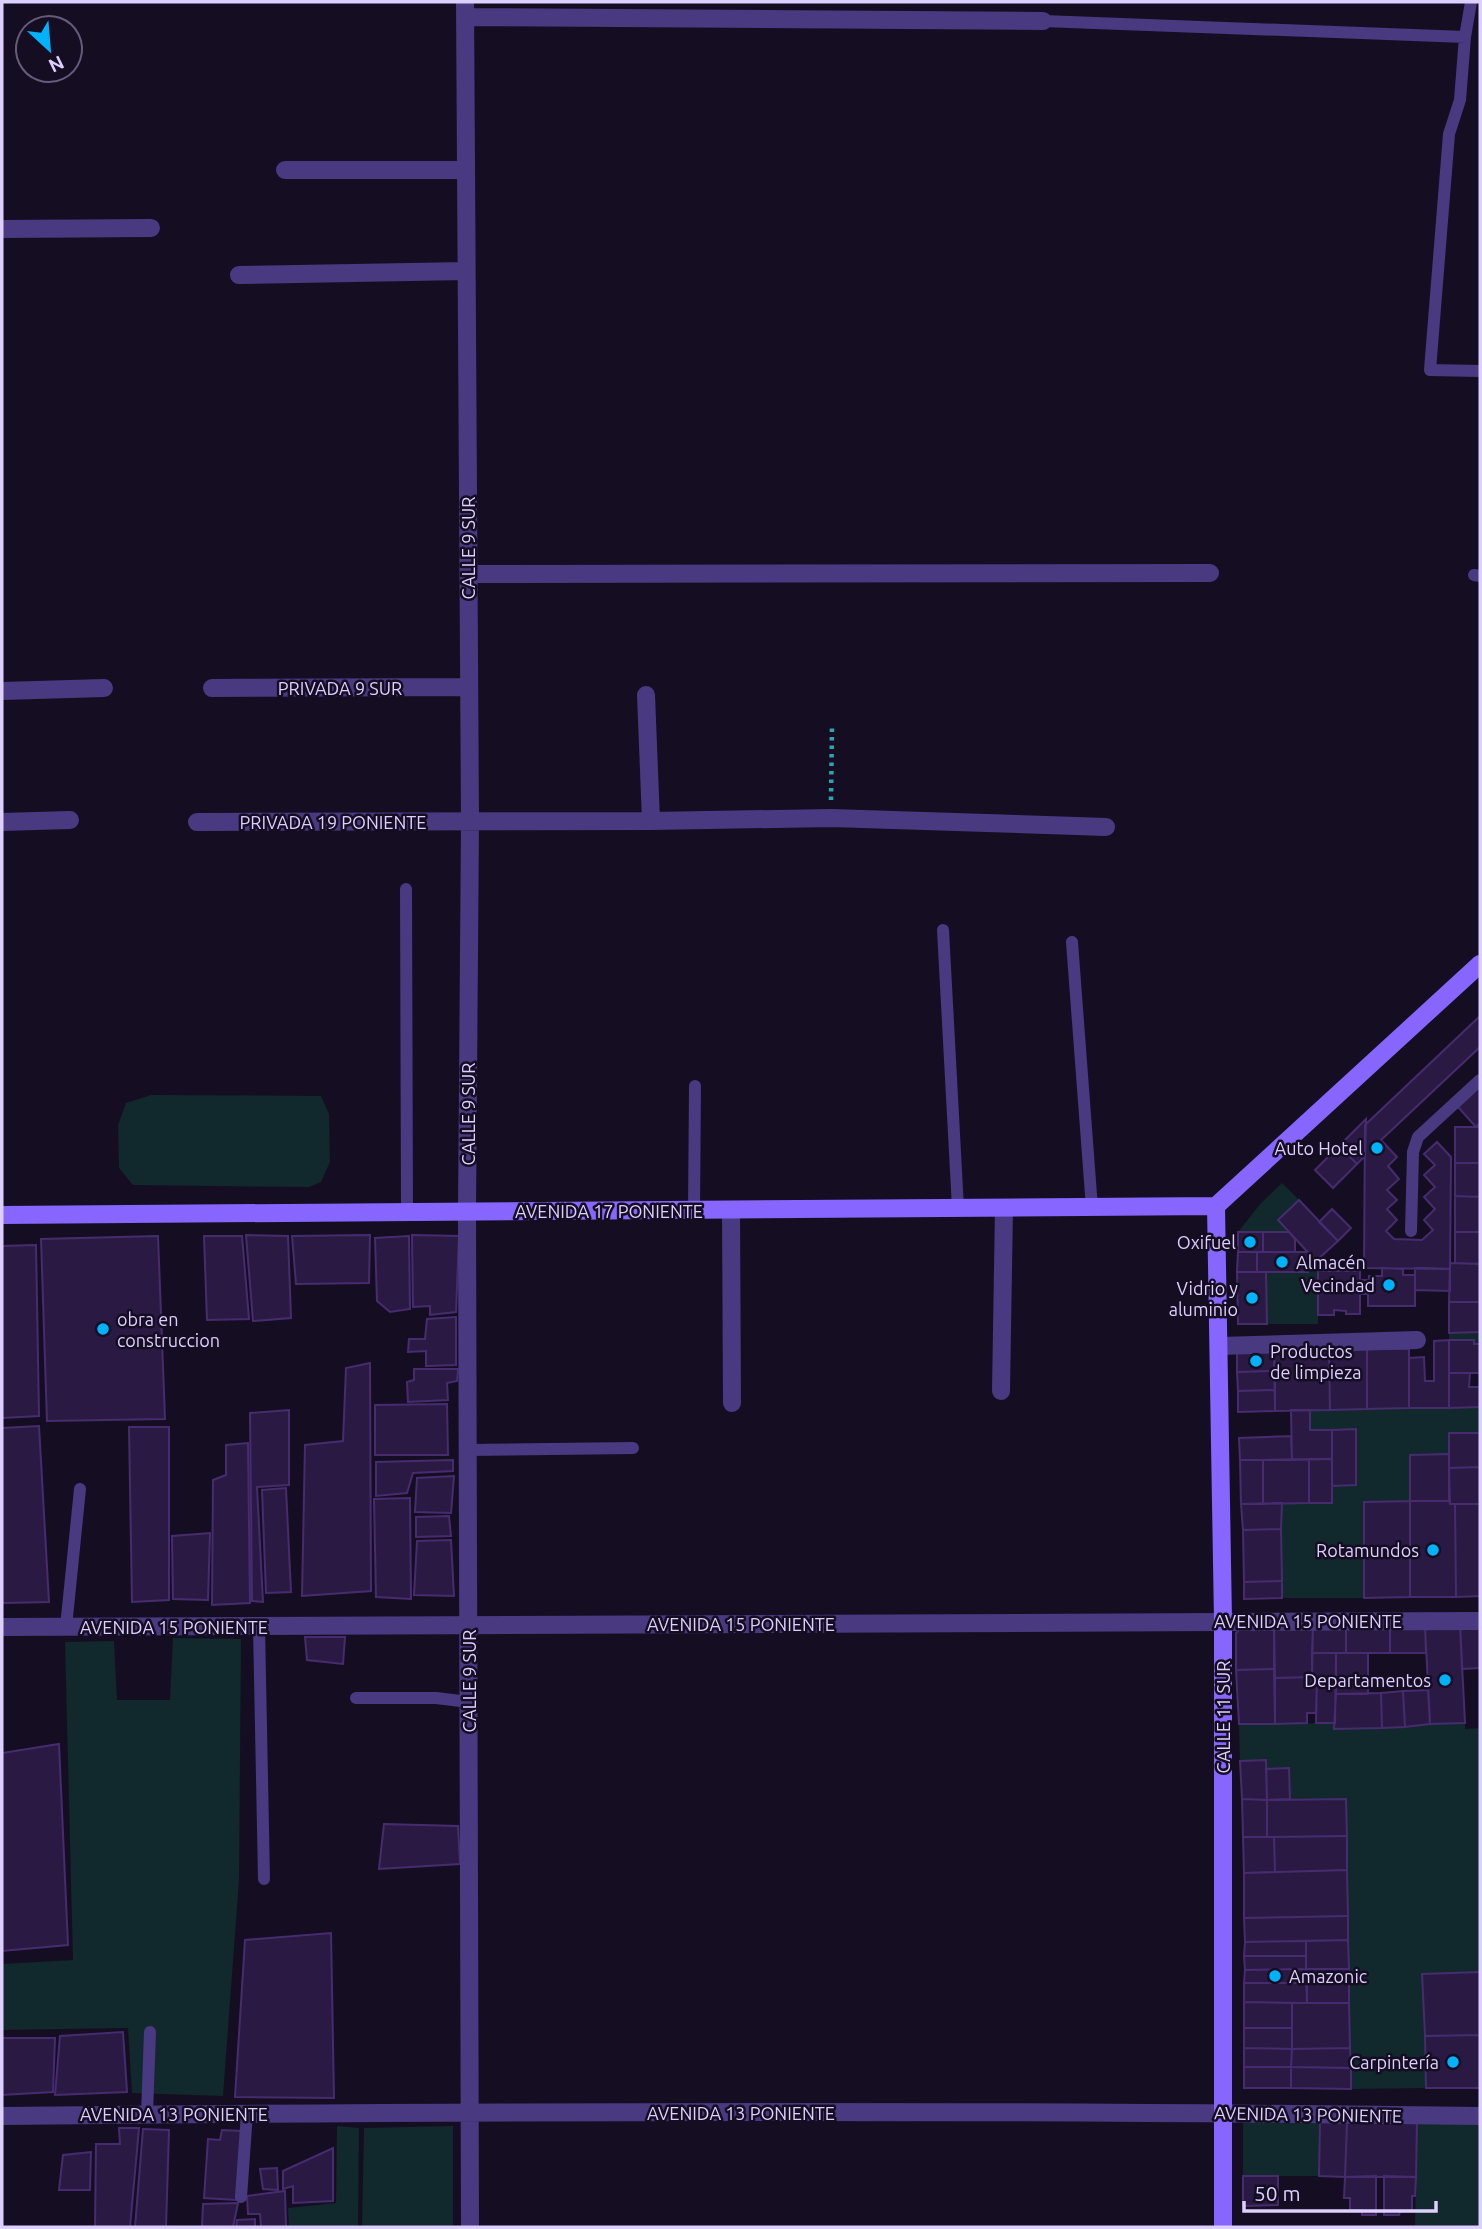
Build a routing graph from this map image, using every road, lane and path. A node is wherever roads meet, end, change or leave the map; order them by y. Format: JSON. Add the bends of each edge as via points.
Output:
{"nodes":[{"id":1,"x":1471,"y":2,"type":"edge"},
{"id":2,"x":465,"y":10,"type":"edge"},
{"id":3,"x":1043,"y":21,"type":"joint"},
{"id":4,"x":1465,"y":37,"type":"junction"},
{"id":5,"x":285,"y":170,"type":"dead end"},
{"id":6,"x":466,"y":170,"type":"junction"},
{"id":7,"x":151,"y":228,"type":"dead end"},
{"id":8,"x":2,"y":229,"type":"edge"},
{"id":9,"x":467,"y":271,"type":"junction"},
{"id":10,"x":239,"y":275,"type":"dead end"},
{"id":11,"x":1480,"y":371,"type":"edge"},
{"id":12,"x":1210,"y":573,"type":"dead end"},
{"id":13,"x":468,"y":574,"type":"junction"},
{"id":14,"x":469,"y":687,"type":"junction"},
{"id":15,"x":104,"y":688,"type":"dead end"},
{"id":16,"x":212,"y":688,"type":"dead end"},
{"id":17,"x":2,"y":691,"type":"edge"},
{"id":18,"x":646,"y":695,"type":"dead end"},
{"id":19,"x":832,"y":728,"type":"dead end"},
{"id":20,"x":831,"y":818,"type":"junction"},
{"id":21,"x":70,"y":820,"type":"dead end"},
{"id":22,"x":651,"y":821,"type":"junction"},
{"id":23,"x":2,"y":822,"type":"edge"},
{"id":24,"x":197,"y":822,"type":"dead end"},
{"id":25,"x":470,"y":822,"type":"junction"},
{"id":26,"x":1106,"y":827,"type":"dead end"},
{"id":27,"x":406,"y":889,"type":"dead end"},
{"id":28,"x":943,"y":930,"type":"dead end"},
{"id":29,"x":1072,"y":943,"type":"dead end"},
{"id":30,"x":1480,"y":964,"type":"edge"},
{"id":31,"x":1480,"y":1080,"type":"edge"},
{"id":32,"x":695,"y":1087,"type":"dead end"},
{"id":33,"x":1216,"y":1206,"type":"junction"},
{"id":34,"x":958,"y":1208,"type":"junction"},
{"id":35,"x":1004,"y":1208,"type":"junction"},
{"id":36,"x":1091,"y":1208,"type":"junction"},
{"id":37,"x":694,"y":1210,"type":"junction"},
{"id":38,"x":731,"y":1210,"type":"junction"},
{"id":39,"x":407,"y":1212,"type":"junction"},
{"id":40,"x":467,"y":1212,"type":"junction"},
{"id":41,"x":2,"y":1215,"type":"edge"},
{"id":42,"x":1411,"y":1231,"type":"dead end"},
{"id":43,"x":1417,"y":1340,"type":"dead end"},
{"id":44,"x":1219,"y":1346,"type":"junction"},
{"id":45,"x":1001,"y":1391,"type":"dead end"},
{"id":46,"x":732,"y":1404,"type":"dead end"},
{"id":47,"x":633,"y":1448,"type":"dead end"},
{"id":48,"x":468,"y":1450,"type":"junction"},
{"id":49,"x":80,"y":1489,"type":"dead end"},
{"id":50,"x":1223,"y":1621,"type":"junction"},
{"id":51,"x":1480,"y":1621,"type":"edge"},
{"id":52,"x":468,"y":1626,"type":"junction"},
{"id":53,"x":2,"y":1627,"type":"edge"},
{"id":54,"x":66,"y":1627,"type":"junction"},
{"id":55,"x":259,"y":1627,"type":"junction"},
{"id":56,"x":356,"y":1698,"type":"dead end"},
{"id":57,"x":469,"y":1702,"type":"junction"},
{"id":58,"x":264,"y":1879,"type":"dead end"},
{"id":59,"x":150,"y":2032,"type":"dead end"},
{"id":60,"x":247,"y":2113,"type":"junction"},
{"id":61,"x":469,"y":2113,"type":"junction"},
{"id":62,"x":1224,"y":2113,"type":"junction"},
{"id":63,"x":147,"y":2114,"type":"junction"},
{"id":64,"x":2,"y":2116,"type":"edge"},
{"id":65,"x":1480,"y":2116,"type":"edge"},
{"id":66,"x":241,"y":2197,"type":"dead end"},
{"id":67,"x":470,"y":2227,"type":"edge"},
{"id":68,"x":1223,"y":2227,"type":"edge"}],
"edges":[{"from":1,"to":4,"type":"lane"},
{"from":2,"to":3,"type":"street"},
{"from":2,"to":6,"type":"street","name":"CALLE 9 SUR"},
{"from":3,"to":4,"type":"lane"},
{"from":4,"to":11,"type":"lane","via":[[1460,100],[1449,134],[1430,370]]},
{"from":5,"to":6,"type":"street"},
{"from":6,"to":9,"type":"street","name":"CALLE 9 SUR"},
{"from":7,"to":8,"type":"street"},
{"from":9,"to":10,"type":"street"},
{"from":9,"to":13,"type":"street","name":"CALLE 9 SUR"},
{"from":12,"to":13,"type":"street"},
{"from":13,"to":14,"type":"street","name":"CALLE 9 SUR"},
{"from":14,"to":16,"type":"street","name":"PRIVADA 9 SUR"},
{"from":14,"to":25,"type":"street","name":"CALLE 9 SUR"},
{"from":15,"to":17,"type":"street"},
{"from":18,"to":22,"type":"street"},
{"from":19,"to":20,"type":"path"},
{"from":20,"to":22,"type":"street","name":"PRIVADA 19 PONIENTE"},
{"from":20,"to":26,"type":"street","name":"PRIVADA 19 PONIENTE"},
{"from":21,"to":23,"type":"street"},
{"from":22,"to":25,"type":"street","name":"PRIVADA 19 PONIENTE"},
{"from":24,"to":25,"type":"street","name":"PRIVADA 19 PONIENTE"},
{"from":25,"to":40,"type":"street","name":"CALLE 9 SUR"},
{"from":27,"to":39,"type":"lane"},
{"from":28,"to":34,"type":"lane"},
{"from":29,"to":36,"type":"lane"},
{"from":30,"to":33,"type":"main road"},
{"from":31,"to":42,"type":"lane","via":[[1418,1137],[1413,1152]]},
{"from":32,"to":37,"type":"lane"},
{"from":33,"to":36,"type":"main road","name":"AVENIDA 17 PONIENTE"},
{"from":33,"to":44,"type":"main road","name":"CALLE 11 SUR"},
{"from":34,"to":35,"type":"main road","name":"AVENIDA 17 PONIENTE"},
{"from":34,"to":38,"type":"main road","name":"AVENIDA 17 PONIENTE"},
{"from":35,"to":36,"type":"main road","name":"AVENIDA 17 PONIENTE"},
{"from":35,"to":45,"type":"street"},
{"from":37,"to":38,"type":"main road","name":"AVENIDA 17 PONIENTE"},
{"from":37,"to":40,"type":"main road","name":"AVENIDA 17 PONIENTE"},
{"from":38,"to":46,"type":"street"},
{"from":39,"to":40,"type":"main road","name":"AVENIDA 17 PONIENTE"},
{"from":39,"to":41,"type":"main road","name":"AVENIDA 17 PONIENTE"},
{"from":40,"to":48,"type":"street","name":"CALLE 9 SUR"},
{"from":43,"to":44,"type":"street"},
{"from":44,"to":50,"type":"main road","name":"CALLE 11 SUR"},
{"from":47,"to":48,"type":"lane"},
{"from":48,"to":52,"type":"street","name":"CALLE 9 SUR"},
{"from":49,"to":54,"type":"lane"},
{"from":50,"to":51,"type":"street","name":"AVENIDA 15 PONIENTE"},
{"from":50,"to":52,"type":"street","name":"AVENIDA 15 PONIENTE"},
{"from":50,"to":62,"type":"main road","name":"CALLE 11 SUR"},
{"from":52,"to":55,"type":"street","name":"AVENIDA 15 PONIENTE"},
{"from":52,"to":57,"type":"street","name":"CALLE 9 SUR"},
{"from":53,"to":54,"type":"street","name":"AVENIDA 15 PONIENTE"},
{"from":54,"to":55,"type":"street","name":"AVENIDA 15 PONIENTE"},
{"from":55,"to":58,"type":"lane"},
{"from":56,"to":57,"type":"lane"},
{"from":57,"to":61,"type":"street","name":"CALLE 9 SUR"},
{"from":59,"to":63,"type":"lane"},
{"from":60,"to":61,"type":"street","name":"AVENIDA 13 PONIENTE"},
{"from":60,"to":63,"type":"street","name":"AVENIDA 13 PONIENTE"},
{"from":60,"to":66,"type":"lane"},
{"from":61,"to":62,"type":"street","name":"AVENIDA 13 PONIENTE"},
{"from":61,"to":67,"type":"street","name":"CALLE 9 SUR"},
{"from":62,"to":65,"type":"street","name":"AVENIDA 13 PONIENTE"},
{"from":62,"to":68,"type":"main road","name":"CALLE 11 SUR"},
{"from":63,"to":64,"type":"street","name":"AVENIDA 13 PONIENTE"}]}
